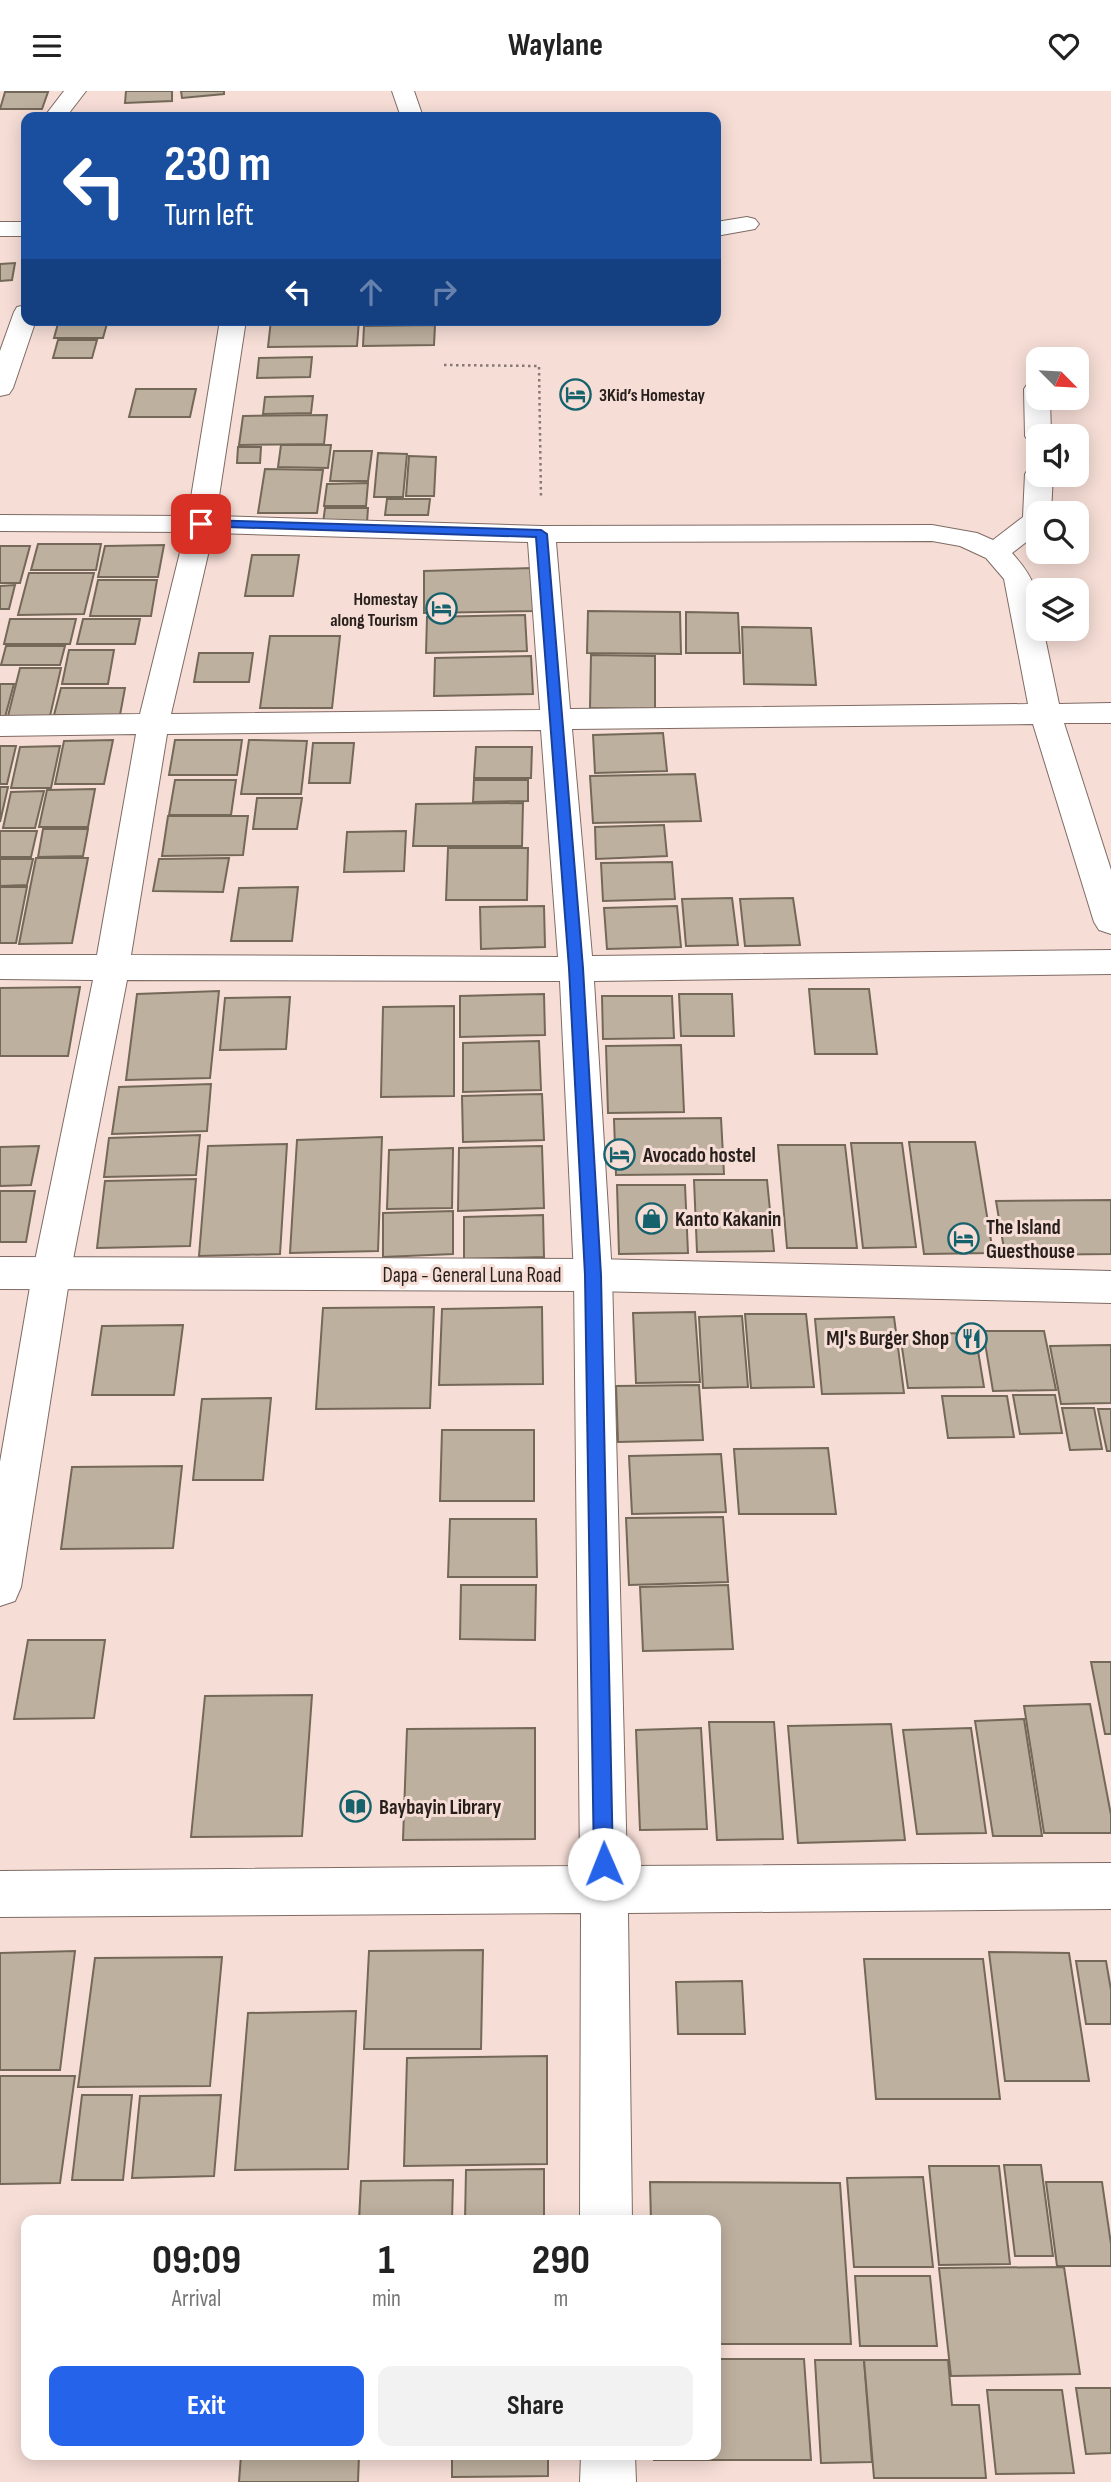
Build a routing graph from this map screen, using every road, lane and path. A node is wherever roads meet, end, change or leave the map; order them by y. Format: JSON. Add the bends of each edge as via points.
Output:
{"nodes":[{"id":1,"x":75,"y":91,"type":"edge"},
{"id":2,"x":402,"y":91,"type":"edge"},
{"id":3,"x":59,"y":112,"type":"edge"},
{"id":4,"x":410,"y":112,"type":"edge"},
{"id":5,"x":747,"y":224,"type":"dead end"},
{"id":6,"x":721,"y":228,"type":"edge"},
{"id":7,"x":0,"y":229,"type":"edge"},
{"id":8,"x":21,"y":229,"type":"edge"},
{"id":9,"x":21,"y":326,"type":"edge"},
{"id":10,"x":232,"y":326,"type":"edge"},
{"id":11,"x":443,"y":365,"type":"dead end"},
{"id":12,"x":0,"y":388,"type":"edge"},
{"id":13,"x":1038,"y":487,"type":"edge"},
{"id":14,"x":0,"y":523,"type":"edge"},
{"id":15,"x":201,"y":524,"type":"junction"},
{"id":16,"x":541,"y":534,"type":"junction"},
{"id":17,"x":996,"y":552,"type":"junction"},
{"id":18,"x":1045,"y":712,"type":"junction"},
{"id":19,"x":1111,"y":713,"type":"edge"},
{"id":20,"x":557,"y":719,"type":"junction"},
{"id":21,"x":153,"y":725,"type":"junction"},
{"id":22,"x":0,"y":726,"type":"edge"},
{"id":23,"x":1111,"y":922,"type":"edge"},
{"id":24,"x":1111,"y":962,"type":"edge"},
{"id":25,"x":0,"y":967,"type":"edge"},
{"id":26,"x":112,"y":968,"type":"junction"},
{"id":27,"x":576,"y":968,"type":"junction"},
{"id":28,"x":0,"y":1273,"type":"edge"},
{"id":29,"x":51,"y":1275,"type":"junction"},
{"id":30,"x":593,"y":1275,"type":"junction"},
{"id":31,"x":1111,"y":1287,"type":"edge"},
{"id":32,"x":0,"y":1587,"type":"edge"},
{"id":33,"x":1111,"y":1887,"type":"edge"},
{"id":34,"x":604,"y":1891,"type":"junction"},
{"id":35,"x":0,"y":1894,"type":"edge"},
{"id":36,"x":606,"y":2215,"type":"edge"},
{"id":37,"x":608,"y":2460,"type":"edge"},
{"id":38,"x":608,"y":2482,"type":"edge"}],
"edges":[{"from":1,"to":3,"type":"street"},
{"from":2,"to":4,"type":"street"},
{"from":5,"to":6,"type":"street"},
{"from":7,"to":8,"type":"street"},
{"from":9,"to":12,"type":"street"},
{"from":10,"to":15,"type":"street"},
{"from":11,"to":16,"type":"path","via":[[539,366]]},
{"from":13,"to":17,"type":"street","via":[[1037,520]]},
{"from":14,"to":15,"type":"street"},
{"from":15,"to":16,"type":"street"},
{"from":15,"to":21,"type":"street"},
{"from":16,"to":17,"type":"street","via":[[932,533],[967,539]]},
{"from":16,"to":20,"type":"street"},
{"from":17,"to":18,"type":"street","via":[[1018,577]]},
{"from":18,"to":19,"type":"street"},
{"from":18,"to":20,"type":"street"},
{"from":18,"to":23,"type":"street"},
{"from":20,"to":21,"type":"street"},
{"from":20,"to":27,"type":"street"},
{"from":21,"to":22,"type":"street"},
{"from":21,"to":26,"type":"street"},
{"from":24,"to":27,"type":"street"},
{"from":25,"to":26,"type":"street"},
{"from":26,"to":27,"type":"street"},
{"from":26,"to":29,"type":"street"},
{"from":27,"to":30,"type":"street"},
{"from":28,"to":29,"type":"street","name":"Dapa - General Luna Road"},
{"from":29,"to":30,"type":"street","name":"Dapa - General Luna Road"},
{"from":29,"to":32,"type":"street"},
{"from":30,"to":31,"type":"street","name":"Dapa - General Luna Road"},
{"from":30,"to":34,"type":"street"},
{"from":33,"to":34,"type":"street"},
{"from":34,"to":35,"type":"street"},
{"from":34,"to":36,"type":"street"},
{"from":37,"to":38,"type":"street"}]}
